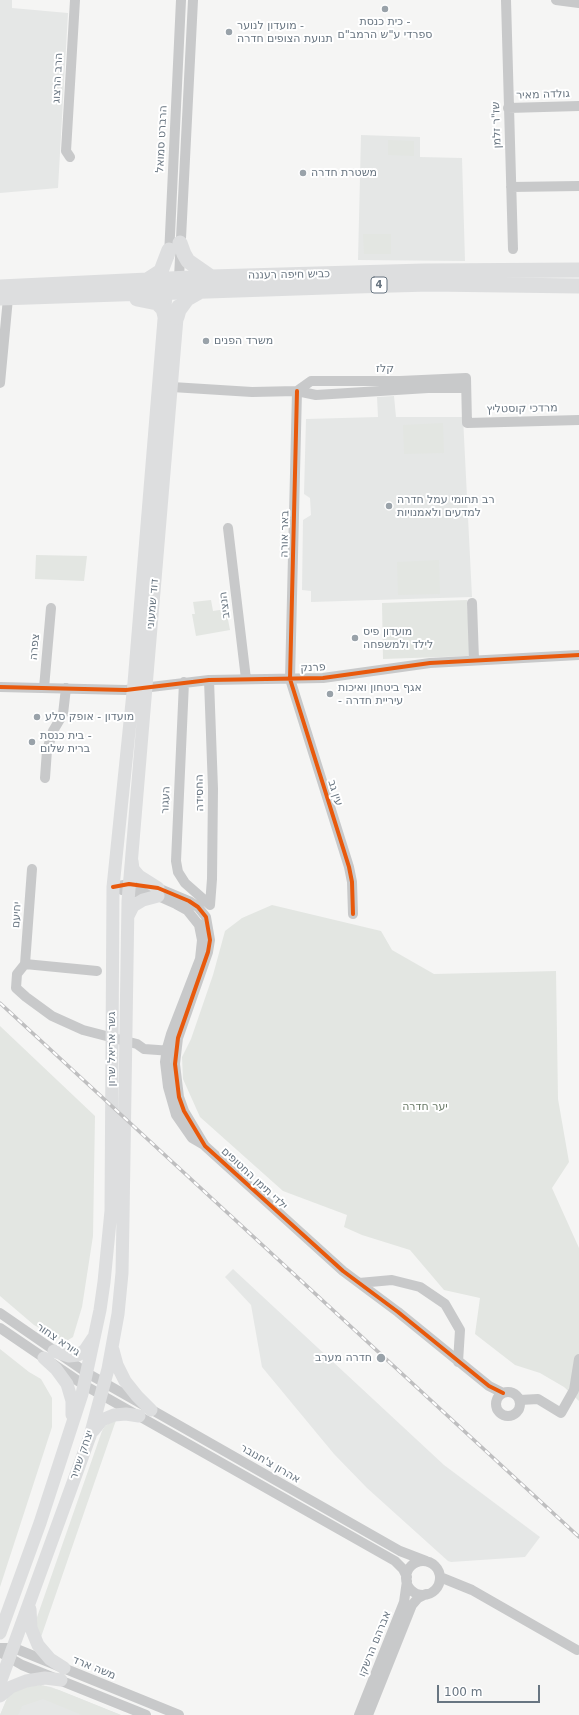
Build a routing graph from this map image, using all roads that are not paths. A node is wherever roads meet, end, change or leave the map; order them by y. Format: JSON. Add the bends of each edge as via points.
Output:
{"nodes":[{"id":1,"x":75,"y":0,"type":"edge"},
{"id":2,"x":181,"y":0,"type":"edge"},
{"id":3,"x":192,"y":0,"type":"edge"},
{"id":4,"x":506,"y":0,"type":"edge"},
{"id":5,"x":556,"y":0,"type":"edge"},
{"id":6,"x":579,"y":3,"type":"edge"},
{"id":7,"x":579,"y":106,"type":"edge"},
{"id":8,"x":508,"y":108,"type":"junction"},
{"id":9,"x":70,"y":157,"type":"dead end"},
{"id":10,"x":579,"y":186,"type":"edge"},
{"id":11,"x":511,"y":187,"type":"junction"},
{"id":12,"x":175,"y":246,"type":"junction"},
{"id":13,"x":514,"y":249,"type":"dead end"},
{"id":14,"x":579,"y":270,"type":"edge"},
{"id":15,"x":211,"y":277,"type":"junction"},
{"id":16,"x":147,"y":280,"type":"junction"},
{"id":17,"x":173,"y":285,"type":"junction"},
{"id":18,"x":579,"y":286,"type":"edge"},
{"id":19,"x":202,"y":291,"type":"junction"},
{"id":20,"x":3,"y":294,"type":"edge"},
{"id":21,"x":104,"y":294,"type":"junction"},
{"id":22,"x":171,"y":316,"type":"junction"},
{"id":23,"x":0,"y":383,"type":"edge"},
{"id":24,"x":172,"y":387,"type":"junction"},
{"id":25,"x":466,"y":388,"type":"junction"},
{"id":26,"x":297,"y":391,"type":"junction"},
{"id":27,"x":579,"y":420,"type":"edge"},
{"id":28,"x":228,"y":528,"type":"dead end"},
{"id":29,"x":472,"y":603,"type":"dead end"},
{"id":30,"x":51,"y":608,"type":"dead end"},
{"id":31,"x":579,"y":655,"type":"edge"},
{"id":32,"x":474,"y":660,"type":"junction"},
{"id":33,"x":246,"y":678,"type":"junction"},
{"id":34,"x":290,"y":678,"type":"junction"},
{"id":35,"x":209,"y":680,"type":"junction"},
{"id":36,"x":180,"y":682,"type":"junction"},
{"id":37,"x":140,"y":685,"type":"junction"},
{"id":38,"x":0,"y":687,"type":"edge"},
{"id":39,"x":44,"y":688,"type":"junction"},
{"id":40,"x":66,"y":688,"type":"junction"},
{"id":41,"x":45,"y":778,"type":"dead end"},
{"id":42,"x":132,"y":860,"type":"junction"},
{"id":43,"x":32,"y":868,"type":"dead end"},
{"id":44,"x":113,"y":887,"type":"junction"},
{"id":45,"x":129,"y":888,"type":"junction"},
{"id":46,"x":158,"y":892,"type":"junction"},
{"id":47,"x":210,"y":905,"type":"joint"},
{"id":48,"x":353,"y":914,"type":"dead end"},
{"id":49,"x":128,"y":916,"type":"junction"},
{"id":50,"x":25,"y":964,"type":"junction"},
{"id":51,"x":97,"y":971,"type":"dead end"},
{"id":52,"x":170,"y":1049,"type":"junction"},
{"id":53,"x":111,"y":1211,"type":"joint"},
{"id":54,"x":123,"y":1218,"type":"joint"},
{"id":55,"x":359,"y":1283,"type":"junction"},
{"id":56,"x":0,"y":1314,"type":"edge"},
{"id":57,"x":0,"y":1328,"type":"edge"},
{"id":58,"x":96,"y":1331,"type":"junction"},
{"id":59,"x":113,"y":1346,"type":"junction"},
{"id":60,"x":49,"y":1355,"type":"junction"},
{"id":61,"x":579,"y":1359,"type":"edge"},
{"id":62,"x":458,"y":1362,"type":"junction"},
{"id":63,"x":86,"y":1379,"type":"junction"},
{"id":64,"x":103,"y":1389,"type":"junction"},
{"id":65,"x":500,"y":1397,"type":"junction"},
{"id":66,"x":520,"y":1400,"type":"junction"},
{"id":67,"x":151,"y":1410,"type":"junction"},
{"id":68,"x":139,"y":1416,"type":"junction"},
{"id":69,"x":71,"y":1428,"type":"junction"},
{"id":70,"x":90,"y":1436,"type":"junction"},
{"id":71,"x":426,"y":1561,"type":"junction"},
{"id":72,"x":440,"y":1577,"type":"junction"},
{"id":73,"x":407,"y":1579,"type":"junction"},
{"id":74,"x":426,"y":1594,"type":"junction"},
{"id":75,"x":31,"y":1599,"type":"junction"},
{"id":76,"x":0,"y":1633,"type":"edge"},
{"id":77,"x":0,"y":1648,"type":"edge"},
{"id":78,"x":577,"y":1650,"type":"dead end"},
{"id":79,"x":8,"y":1653,"type":"edge"},
{"id":80,"x":62,"y":1674,"type":"junction"},
{"id":81,"x":0,"y":1683,"type":"edge"},
{"id":82,"x":0,"y":1696,"type":"edge"},
{"id":83,"x":146,"y":1715,"type":"edge"},
{"id":84,"x":179,"y":1715,"type":"edge"},
{"id":85,"x":359,"y":1715,"type":"edge"},
{"id":86,"x":368,"y":1715,"type":"edge"}],
"edges":[{"from":1,"to":9,"type":"street","name":"הרב הרצוג","via":[[66,151]]},
{"from":2,"to":12,"type":"street","name":"הרברט סמואל"},
{"from":3,"to":12,"type":"street","name":"הרברט סמואל"},
{"from":4,"to":8,"type":"street","name":"שז\"ר זלמן"},
{"from":5,"to":6,"type":"street"},
{"from":7,"to":8,"type":"street","name":"גולדה מאיר"},
{"from":8,"to":11,"type":"street","name":"שז\"ר זלמן"},
{"from":10,"to":11,"type":"street"},
{"from":11,"to":13,"type":"street","name":"שז\"ר זלמן"},
{"from":12,"to":15,"type":"highway","via":[[188,261]]},
{"from":12,"to":16,"type":"highway","via":[[161,271]]},
{"from":12,"to":17,"type":"street","name":"הרברט סמואל"},
{"from":14,"to":15,"type":"highway","name":"כביש חיפה רעננה","number":"4"},
{"from":15,"to":17,"type":"highway","name":"כביש חיפה רעננה","number":"4"},
{"from":16,"to":17,"type":"highway","name":"כביש חיפה רעננה","number":"4"},
{"from":16,"to":20,"type":"highway","name":"כביש חיפה רעננה","number":"4"},
{"from":17,"to":19,"type":"highway","name":"כביש חיפה רעננה","number":"4"},
{"from":17,"to":21,"type":"highway","name":"כביש חיפה רעננה","number":"4"},
{"from":17,"to":22,"type":"main road","name":"דוד שמעוני"},
{"from":18,"to":19,"type":"highway","name":"כביש חיפה רעננה","number":"4","via":[[423,284]]},
{"from":19,"to":22,"type":"highway","via":[[187,299]]},
{"from":20,"to":21,"type":"highway","name":"כביש חיפה רעננה","number":"4"},
{"from":20,"to":23,"type":"street"},
{"from":21,"to":22,"type":"highway","via":[[110,299],[151,300]]},
{"from":22,"to":24,"type":"main road","name":"דוד שמעוני"},
{"from":22,"to":37,"type":"main road","name":"דוד שמעוני"},
{"from":24,"to":26,"type":"street","name":"קלז","via":[[252,392]]},
{"from":24,"to":37,"type":"main road","name":"דוד שמעוני"},
{"from":25,"to":26,"type":"street","name":"קלז","via":[[316,395]]},
{"from":25,"to":26,"type":"street","name":"קלז","via":[[466,378],[311,381]]},
{"from":25,"to":27,"type":"street","name":"מרדכי קוסטליץ","via":[[466,423]]},
{"from":26,"to":34,"type":"street","name":"באר אורה"},
{"from":28,"to":33,"type":"street","name":"הנציב"},
{"from":29,"to":32,"type":"street"},
{"from":30,"to":39,"type":"street","name":"צפרה"},
{"from":31,"to":32,"type":"street","name":"פרנק"},
{"from":32,"to":34,"type":"street","name":"פרנק","via":[[430,663],[323,678]]},
{"from":33,"to":34,"type":"street","name":"פרנק"},
{"from":33,"to":35,"type":"street","name":"פרנק"},
{"from":34,"to":48,"type":"street","name":"עין גב","via":[[349,867]]},
{"from":35,"to":36,"type":"street","name":"פרנק"},
{"from":35,"to":47,"type":"street","name":"החסידה","via":[[213,789]]},
{"from":36,"to":37,"type":"street","name":"פרנק"},
{"from":36,"to":47,"type":"street","name":"העגור","via":[[176,861],[178,872],[185,883]]},
{"from":37,"to":40,"type":"street","name":"פרנק"},
{"from":37,"to":42,"type":"main road","name":"דוד שמעוני"},
{"from":37,"to":44,"type":"main road","name":"דוד שמעוני"},
{"from":38,"to":39,"type":"street","name":"פרנק"},
{"from":39,"to":40,"type":"street","name":"פרנק"},
{"from":40,"to":41,"type":"street","via":[[64,714],[53,731],[47,750]]},
{"from":42,"to":45,"type":"main road","name":"דוד שמעוני"},
{"from":42,"to":46,"type":"main road","via":[[133,868],[139,876]]},
{"from":43,"to":50,"type":"street","name":"יחיעם"},
{"from":44,"to":45,"type":"street","name":"ילדי תימן החטופים"},
{"from":44,"to":53,"type":"main road","name":"גשר אריאל שרון"},
{"from":45,"to":46,"type":"street","name":"ילדי תימן החטופים"},
{"from":45,"to":49,"type":"main road","name":"דוד שמעוני"},
{"from":46,"to":49,"type":"main road","via":[[133,906]]},
{"from":46,"to":52,"type":"street","name":"ילדי תימן החטופים","via":[[195,917],[202,940],[200,959]]},
{"from":49,"to":54,"type":"main road","name":"גשר אריאל שרון"},
{"from":50,"to":51,"type":"street"},
{"from":50,"to":52,"type":"street","name":"יחיעם","via":[[20,968],[16,978],[16,988],[52,1016],[83,1030],[137,1044],[144,1042]]},
{"from":52,"to":55,"type":"street","name":"ילדי תימן החטופים","via":[[179,1097],[190,1123],[205,1146],[279,1215]]},
{"from":53,"to":58,"type":"main road","name":"יצחק שמיר"},
{"from":54,"to":59,"type":"main road","name":"יצחק שמיר","via":[[120,1289]]},
{"from":55,"to":62,"type":"street","name":"ילדי תימן החטופים"},
{"from":55,"to":62,"type":"street","via":[[392,1280],[420,1287],[445,1304],[460,1330]]},
{"from":56,"to":60,"type":"street","name":"גיורא צחור"},
{"from":57,"to":60,"type":"street","name":"גיורא צחור"},
{"from":58,"to":60,"type":"main road","via":[[89,1345],[78,1355]]},
{"from":58,"to":63,"type":"main road","name":"יצחק שמיר"},
{"from":59,"to":64,"type":"main road","name":"יצחק שמיר"},
{"from":59,"to":67,"type":"main road","via":[[117,1365],[125,1381]]},
{"from":60,"to":63,"type":"street","name":"גיורא צחור"},
{"from":60,"to":69,"type":"main road","via":[[70,1392],[73,1410]]},
{"from":61,"to":66,"type":"street","via":[[574,1390],[561,1413],[538,1399]]},
{"from":62,"to":65,"type":"street","name":"ילדי תימן החטופים"},
{"from":63,"to":64,"type":"street","name":"גיורא צחור"},
{"from":63,"to":69,"type":"main road","name":"יצחק שמיר"},
{"from":64,"to":67,"type":"street","name":"אהרון צ'חנובר"},
{"from":64,"to":68,"type":"street","name":"אהרון צ'חנובר"},
{"from":64,"to":70,"type":"main road","name":"יצחק שמיר"},
{"from":65,"to":66,"type":"street","via":[[511,1393]]},
{"from":65,"to":66,"type":"street","via":[[498,1410],[507,1416],[518,1412]]},
{"from":67,"to":71,"type":"street","name":"אהרון צ'חנובר","via":[[400,1551]]},
{"from":68,"to":70,"type":"main road","via":[[108,1416],[96,1426]]},
{"from":68,"to":73,"type":"street","name":"אהרון צ'חנובר","via":[[395,1561],[403,1569]]},
{"from":69,"to":76,"type":"main road","name":"יצחק שמיר"},
{"from":70,"to":75,"type":"main road","name":"יצחק שמיר"},
{"from":71,"to":72,"type":"street","via":[[435,1566]]},
{"from":71,"to":73,"type":"street","via":[[414,1564]]},
{"from":72,"to":74,"type":"street","via":[[437,1587]]},
{"from":72,"to":78,"type":"street","via":[[472,1590]]},
{"from":73,"to":74,"type":"street","via":[[414,1591]]},
{"from":73,"to":85,"type":"street","name":"אברהם הרשקו","via":[[404,1602]]},
{"from":74,"to":86,"type":"street","name":"אברהם הרשקו","via":[[412,1605]]},
{"from":75,"to":79,"type":"main road","name":"יצחק שמיר"},
{"from":75,"to":80,"type":"main road","via":[[30,1617],[34,1637]]},
{"from":77,"to":79,"type":"street","name":"משה ארד"},
{"from":79,"to":80,"type":"street","name":"משה ארד"},
{"from":79,"to":81,"type":"main road","name":"יצחק שמיר"},
{"from":80,"to":82,"type":"main road","via":[[26,1680]]},
{"from":80,"to":83,"type":"street","name":"משה ארד"},
{"from":80,"to":84,"type":"street","name":"משה ארד"}]}
